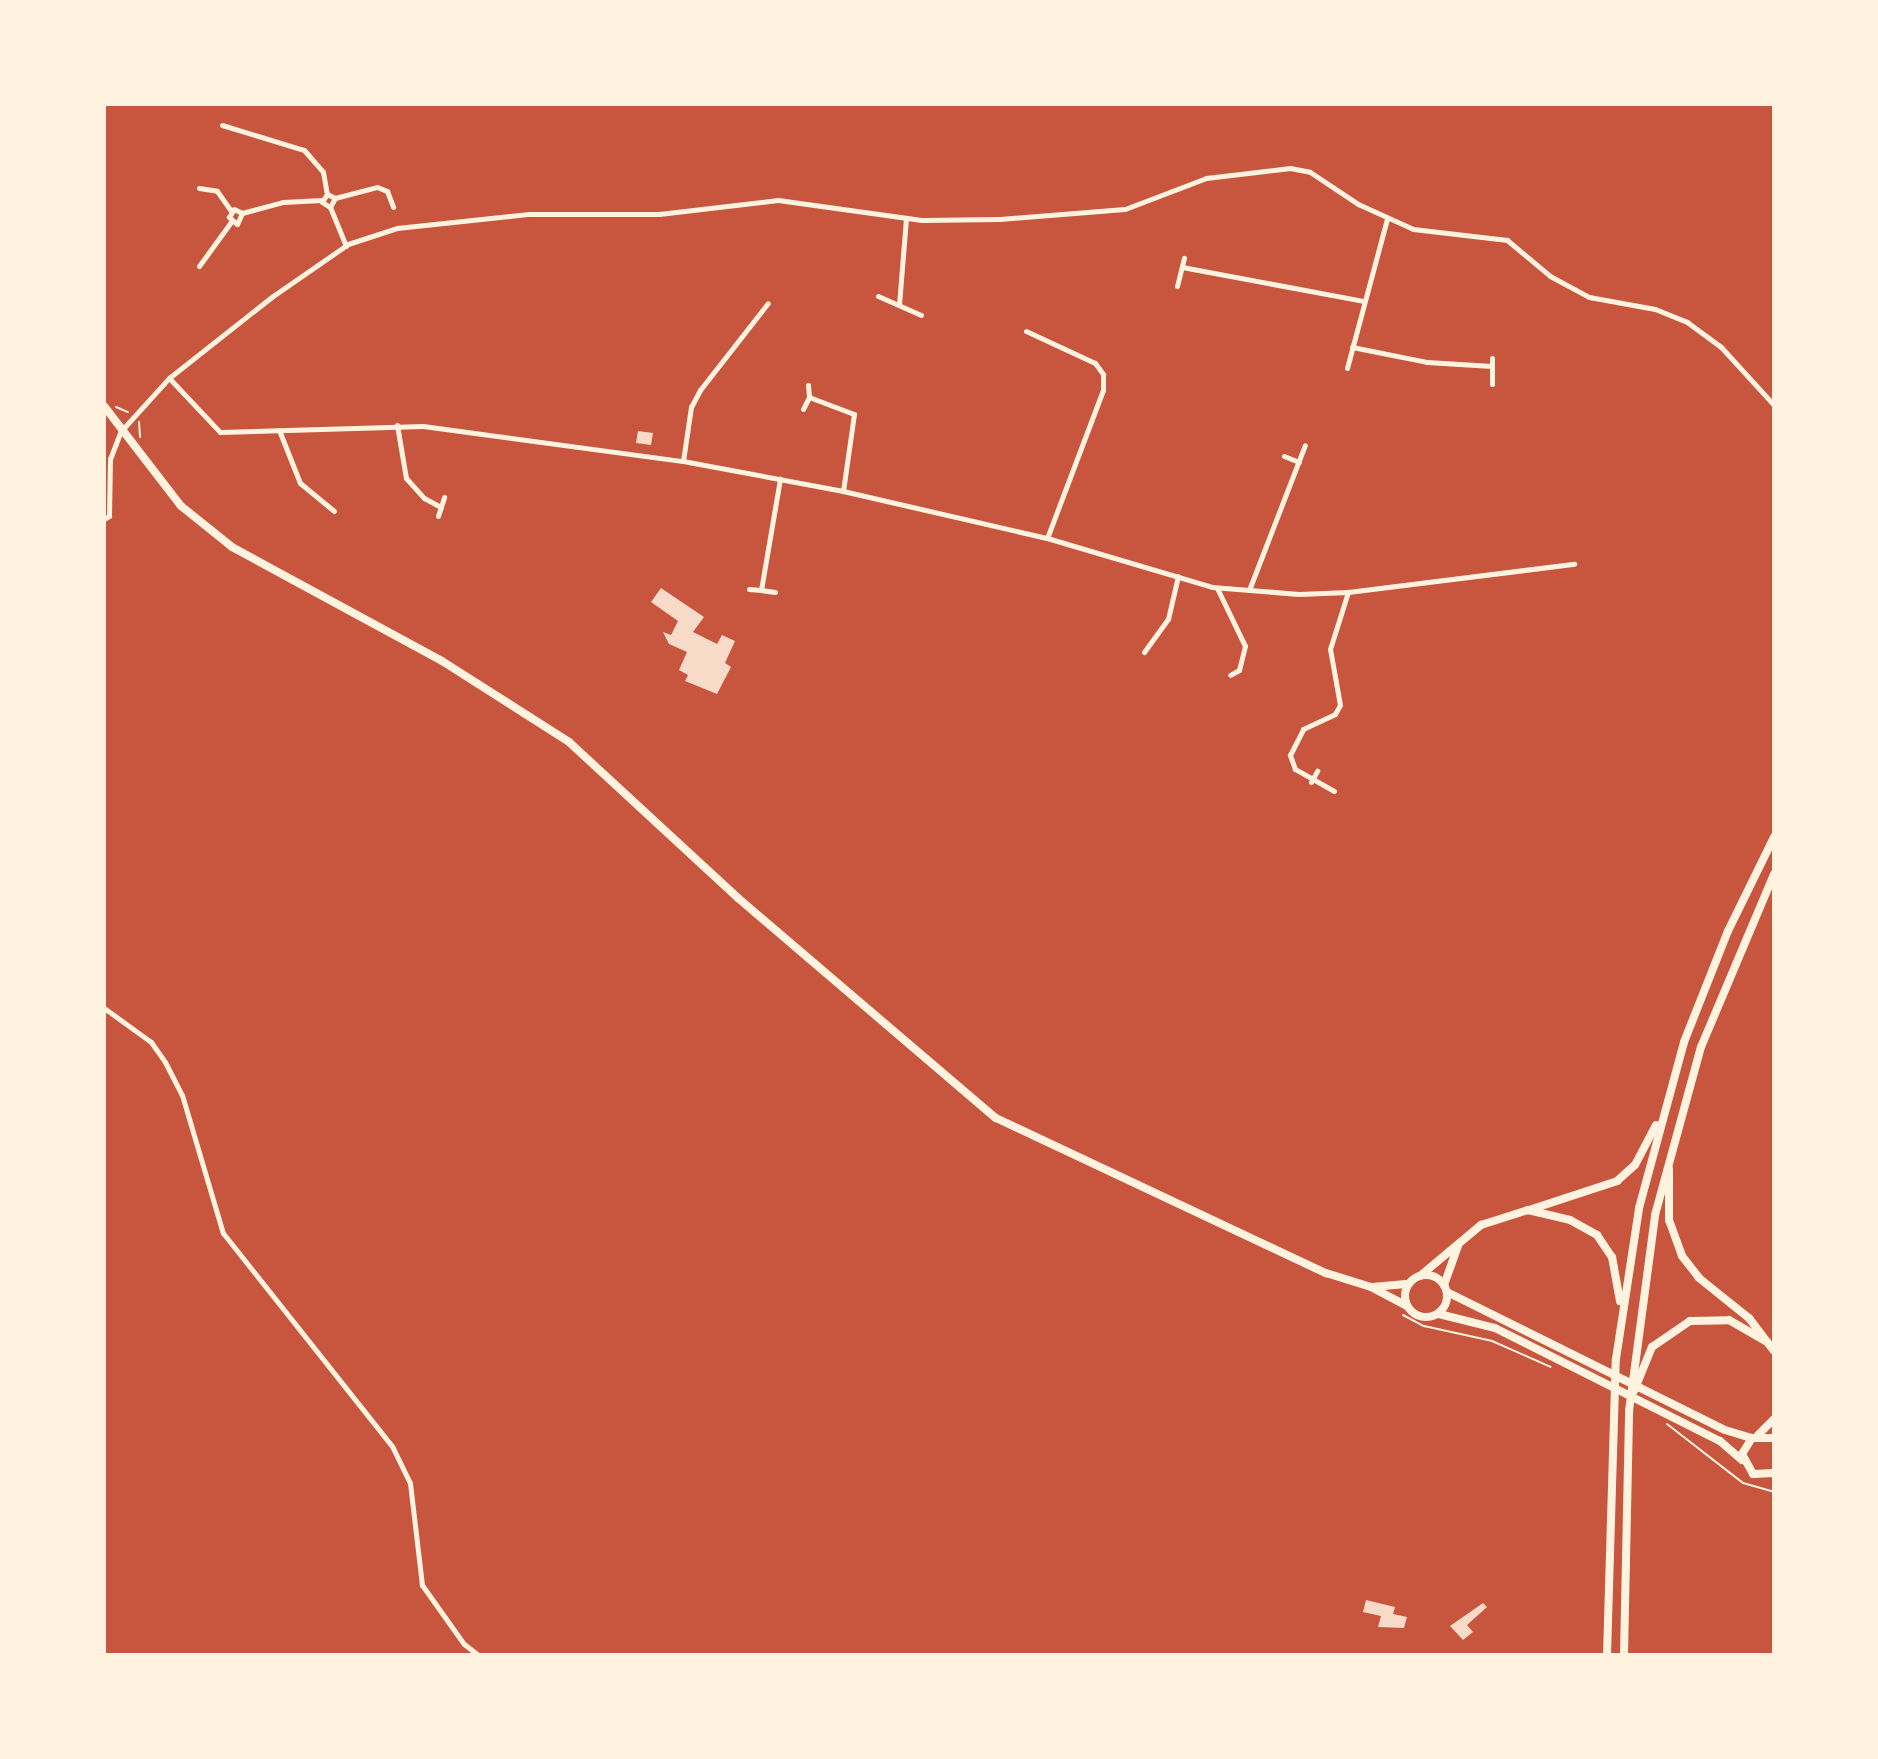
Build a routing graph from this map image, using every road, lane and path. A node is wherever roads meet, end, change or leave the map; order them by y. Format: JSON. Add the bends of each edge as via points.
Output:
{"nodes":[{"id":1,"x":222,"y":125,"type":"dead end"},
{"id":2,"x":199,"y":188,"type":"dead end"},
{"id":3,"x":327,"y":194,"type":"junction"},
{"id":4,"x":335,"y":198,"type":"junction"},
{"id":5,"x":322,"y":200,"type":"junction"},
{"id":6,"x":330,"y":207,"type":"junction"},
{"id":7,"x":393,"y":207,"type":"dead end"},
{"id":8,"x":231,"y":211,"type":"junction"},
{"id":9,"x":242,"y":213,"type":"junction"},
{"id":10,"x":906,"y":218,"type":"junction"},
{"id":11,"x":1387,"y":219,"type":"junction"},
{"id":12,"x":231,"y":222,"type":"junction"},
{"id":13,"x":346,"y":246,"type":"junction"},
{"id":14,"x":1184,"y":258,"type":"dead end"},
{"id":15,"x":199,"y":266,"type":"dead end"},
{"id":16,"x":1182,"y":267,"type":"junction"},
{"id":17,"x":1177,"y":286,"type":"dead end"},
{"id":18,"x":878,"y":296,"type":"dead end"},
{"id":19,"x":1363,"y":301,"type":"junction"},
{"id":20,"x":768,"y":303,"type":"dead end"},
{"id":21,"x":899,"y":305,"type":"junction"},
{"id":22,"x":921,"y":315,"type":"dead end"},
{"id":23,"x":1026,"y":331,"type":"dead end"},
{"id":24,"x":1352,"y":347,"type":"junction"},
{"id":25,"x":1347,"y":368,"type":"dead end"},
{"id":26,"x":169,"y":378,"type":"junction"},
{"id":27,"x":1492,"y":384,"type":"dead end"},
{"id":28,"x":808,"y":385,"type":"dead end"},
{"id":29,"x":809,"y":397,"type":"junction"},
{"id":30,"x":1774,"y":405,"type":"edge"},
{"id":31,"x":104,"y":406,"type":"edge"},
{"id":32,"x":803,"y":409,"type":"dead end"},
{"id":33,"x":397,"y":425,"type":"junction"},
{"id":34,"x":279,"y":430,"type":"junction"},
{"id":35,"x":121,"y":431,"type":"junction"},
{"id":36,"x":1305,"y":445,"type":"dead end"},
{"id":37,"x":1284,"y":456,"type":"dead end"},
{"id":38,"x":683,"y":461,"type":"junction"},
{"id":39,"x":1299,"y":462,"type":"junction"},
{"id":40,"x":780,"y":478,"type":"junction"},
{"id":41,"x":843,"y":491,"type":"junction"},
{"id":42,"x":444,"y":497,"type":"dead end"},
{"id":43,"x":441,"y":507,"type":"junction"},
{"id":44,"x":334,"y":511,"type":"dead end"},
{"id":45,"x":438,"y":516,"type":"dead end"},
{"id":46,"x":104,"y":519,"type":"edge"},
{"id":47,"x":1047,"y":538,"type":"junction"},
{"id":48,"x":1574,"y":564,"type":"dead end"},
{"id":49,"x":1178,"y":576,"type":"junction"},
{"id":50,"x":1217,"y":588,"type":"junction"},
{"id":51,"x":749,"y":589,"type":"dead end"},
{"id":52,"x":761,"y":590,"type":"junction"},
{"id":53,"x":1249,"y":590,"type":"junction"},
{"id":54,"x":775,"y":592,"type":"dead end"},
{"id":55,"x":1348,"y":592,"type":"junction"},
{"id":56,"x":1144,"y":652,"type":"dead end"},
{"id":57,"x":1230,"y":675,"type":"dead end"},
{"id":58,"x":1317,"y":771,"type":"dead end"},
{"id":59,"x":1311,"y":782,"type":"junction"},
{"id":60,"x":1334,"y":791,"type":"dead end"},
{"id":61,"x":1774,"y":837,"type":"edge"},
{"id":62,"x":1774,"y":874,"type":"edge"},
{"id":63,"x":104,"y":1008,"type":"edge"},
{"id":64,"x":1662,"y":1116,"type":"junction"},
{"id":65,"x":1670,"y":1152,"type":"junction"},
{"id":66,"x":1528,"y":1210,"type":"junction"},
{"id":67,"x":1460,"y":1241,"type":"junction"},
{"id":68,"x":1420,"y":1276,"type":"junction"},
{"id":69,"x":1409,"y":1284,"type":"junction"},
{"id":70,"x":1371,"y":1287,"type":"junction"},
{"id":71,"x":1446,"y":1288,"type":"junction"},
{"id":72,"x":1404,"y":1310,"type":"junction"},
{"id":73,"x":1622,"y":1311,"type":"junction"},
{"id":74,"x":1439,"y":1314,"type":"junction"},
{"id":75,"x":1767,"y":1342,"type":"junction"},
{"id":76,"x":1774,"y":1351,"type":"edge"},
{"id":77,"x":1560,"y":1370,"type":"dead end"},
{"id":78,"x":1629,"y":1411,"type":"junction"},
{"id":79,"x":1661,"y":1414,"type":"junction"},
{"id":80,"x":1774,"y":1419,"type":"edge"},
{"id":81,"x":1755,"y":1436,"type":"junction"},
{"id":82,"x":1774,"y":1438,"type":"edge"},
{"id":83,"x":1742,"y":1460,"type":"junction"},
{"id":84,"x":1773,"y":1474,"type":"edge"},
{"id":85,"x":1774,"y":1492,"type":"edge"},
{"id":86,"x":478,"y":1655,"type":"edge"},
{"id":87,"x":1607,"y":1655,"type":"edge"},
{"id":88,"x":1624,"y":1655,"type":"edge"}],
"edges":[{"from":1,"to":3,"type":"street","via":[[304,150],[317,160]]},
{"from":2,"to":8,"type":"street","via":[[217,191]]},
{"from":3,"to":4,"type":"street"},
{"from":3,"to":5,"type":"street"},
{"from":4,"to":6,"type":"street"},
{"from":4,"to":7,"type":"street","via":[[377,187],[387,191]]},
{"from":5,"to":6,"type":"street"},
{"from":5,"to":9,"type":"street","via":[[283,202]]},
{"from":6,"to":13,"type":"street"},
{"from":8,"to":9,"type":"street"},
{"from":8,"to":12,"type":"street"},
{"from":9,"to":12,"type":"street","via":[[240,222]]},
{"from":10,"to":11,"type":"street","via":[[1000,219],[1125,209],[1206,178],[1290,168],[1310,172]]},
{"from":10,"to":13,"type":"street","via":[[778,200],[659,214],[529,214],[412,227]]},
{"from":10,"to":21,"type":"street"},
{"from":11,"to":19,"type":"street"},
{"from":11,"to":30,"type":"street","via":[[1447,236],[1489,234],[1507,240],[1550,276],[1589,297],[1655,309],[1687,322],[1721,347]]},
{"from":12,"to":15,"type":"street"},
{"from":13,"to":26,"type":"street"},
{"from":14,"to":16,"type":"street"},
{"from":16,"to":17,"type":"street"},
{"from":16,"to":19,"type":"street"},
{"from":18,"to":21,"type":"street"},
{"from":19,"to":24,"type":"street"},
{"from":20,"to":38,"type":"street","via":[[700,390],[691,407]]},
{"from":21,"to":22,"type":"street"},
{"from":23,"to":47,"type":"street","via":[[1095,363],[1103,374],[1103,390]]},
{"from":24,"to":25,"type":"street"},
{"from":24,"to":27,"type":"street","via":[[1427,362],[1492,362]]},
{"from":26,"to":34,"type":"street","via":[[220,432]]},
{"from":26,"to":35,"type":"street"},
{"from":28,"to":29,"type":"street"},
{"from":29,"to":32,"type":"street"},
{"from":29,"to":41,"type":"street","via":[[854,414]]},
{"from":31,"to":35,"type":"main road"},
{"from":33,"to":34,"type":"street"},
{"from":33,"to":38,"type":"street"},
{"from":33,"to":43,"type":"street","via":[[406,478]]},
{"from":34,"to":44,"type":"street","via":[[300,483]]},
{"from":35,"to":46,"type":"street","via":[[110,459],[109,516]]},
{"from":35,"to":70,"type":"main road","via":[[181,506],[232,547],[442,661],[569,742],[738,898],[996,1118],[1326,1273]]},
{"from":36,"to":39,"type":"street"},
{"from":37,"to":39,"type":"street"},
{"from":38,"to":40,"type":"street"},
{"from":39,"to":53,"type":"street"},
{"from":40,"to":41,"type":"street"},
{"from":40,"to":52,"type":"street"},
{"from":41,"to":47,"type":"street"},
{"from":42,"to":43,"type":"street"},
{"from":43,"to":45,"type":"street"},
{"from":47,"to":49,"type":"street"},
{"from":48,"to":55,"type":"street"},
{"from":49,"to":50,"type":"street"},
{"from":49,"to":56,"type":"street","via":[[1168,619]]},
{"from":50,"to":53,"type":"street"},
{"from":50,"to":57,"type":"street","via":[[1245,646],[1239,670]]},
{"from":51,"to":52,"type":"street"},
{"from":52,"to":54,"type":"street"},
{"from":53,"to":55,"type":"street"},
{"from":55,"to":59,"type":"street","via":[[1330,649],[1340,705],[1335,714],[1303,729],[1290,755],[1295,769]]},
{"from":58,"to":59,"type":"street"},
{"from":59,"to":60,"type":"street"},
{"from":61,"to":64,"type":"main road","via":[[1711,972]]},
{"from":62,"to":65,"type":"main road","via":[[1721,993]]},
{"from":63,"to":86,"type":"street","via":[[151,1042],[165,1062],[182,1095],[223,1233],[392,1446],[410,1483],[422,1585],[464,1644]]},
{"from":64,"to":66,"type":"main road","via":[[1642,1154],[1617,1181]]},
{"from":64,"to":73,"type":"main road"},
{"from":65,"to":75,"type":"main road","via":[[1669,1220],[1682,1256]]},
{"from":65,"to":78,"type":"main road","via":[[1646,1260]]},
{"from":66,"to":67,"type":"main road","via":[[1492,1219]]},
{"from":66,"to":73,"type":"main road","via":[[1570,1220],[1598,1236],[1612,1257]]},
{"from":67,"to":68,"type":"main road"},
{"from":67,"to":71,"type":"main road"},
{"from":68,"to":69,"type":"main road"},
{"from":68,"to":71,"type":"main road","via":[[1434,1276]]},
{"from":69,"to":70,"type":"main road"},
{"from":69,"to":72,"type":"main road"},
{"from":70,"to":72,"type":"main road"},
{"from":71,"to":74,"type":"main road"},
{"from":71,"to":81,"type":"main road","via":[[1666,1401]]},
{"from":72,"to":74,"type":"main road","via":[[1418,1316]]},
{"from":72,"to":77,"type":"path","via":[[1424,1326],[1492,1341]]},
{"from":73,"to":87,"type":"main road","via":[[1608,1501]]},
{"from":74,"to":79,"type":"main road","via":[[1495,1328]]},
{"from":75,"to":76,"type":"main road"},
{"from":75,"to":78,"type":"main road","via":[[1720,1318],[1680,1325],[1652,1347]]},
{"from":78,"to":88,"type":"main road"},
{"from":79,"to":83,"type":"main road","via":[[1720,1441]]},
{"from":79,"to":85,"type":"path","via":[[1743,1483]]},
{"from":80,"to":81,"type":"main road"},
{"from":81,"to":82,"type":"main road"},
{"from":81,"to":83,"type":"main road"},
{"from":83,"to":84,"type":"main road","via":[[1753,1474]]}]}
